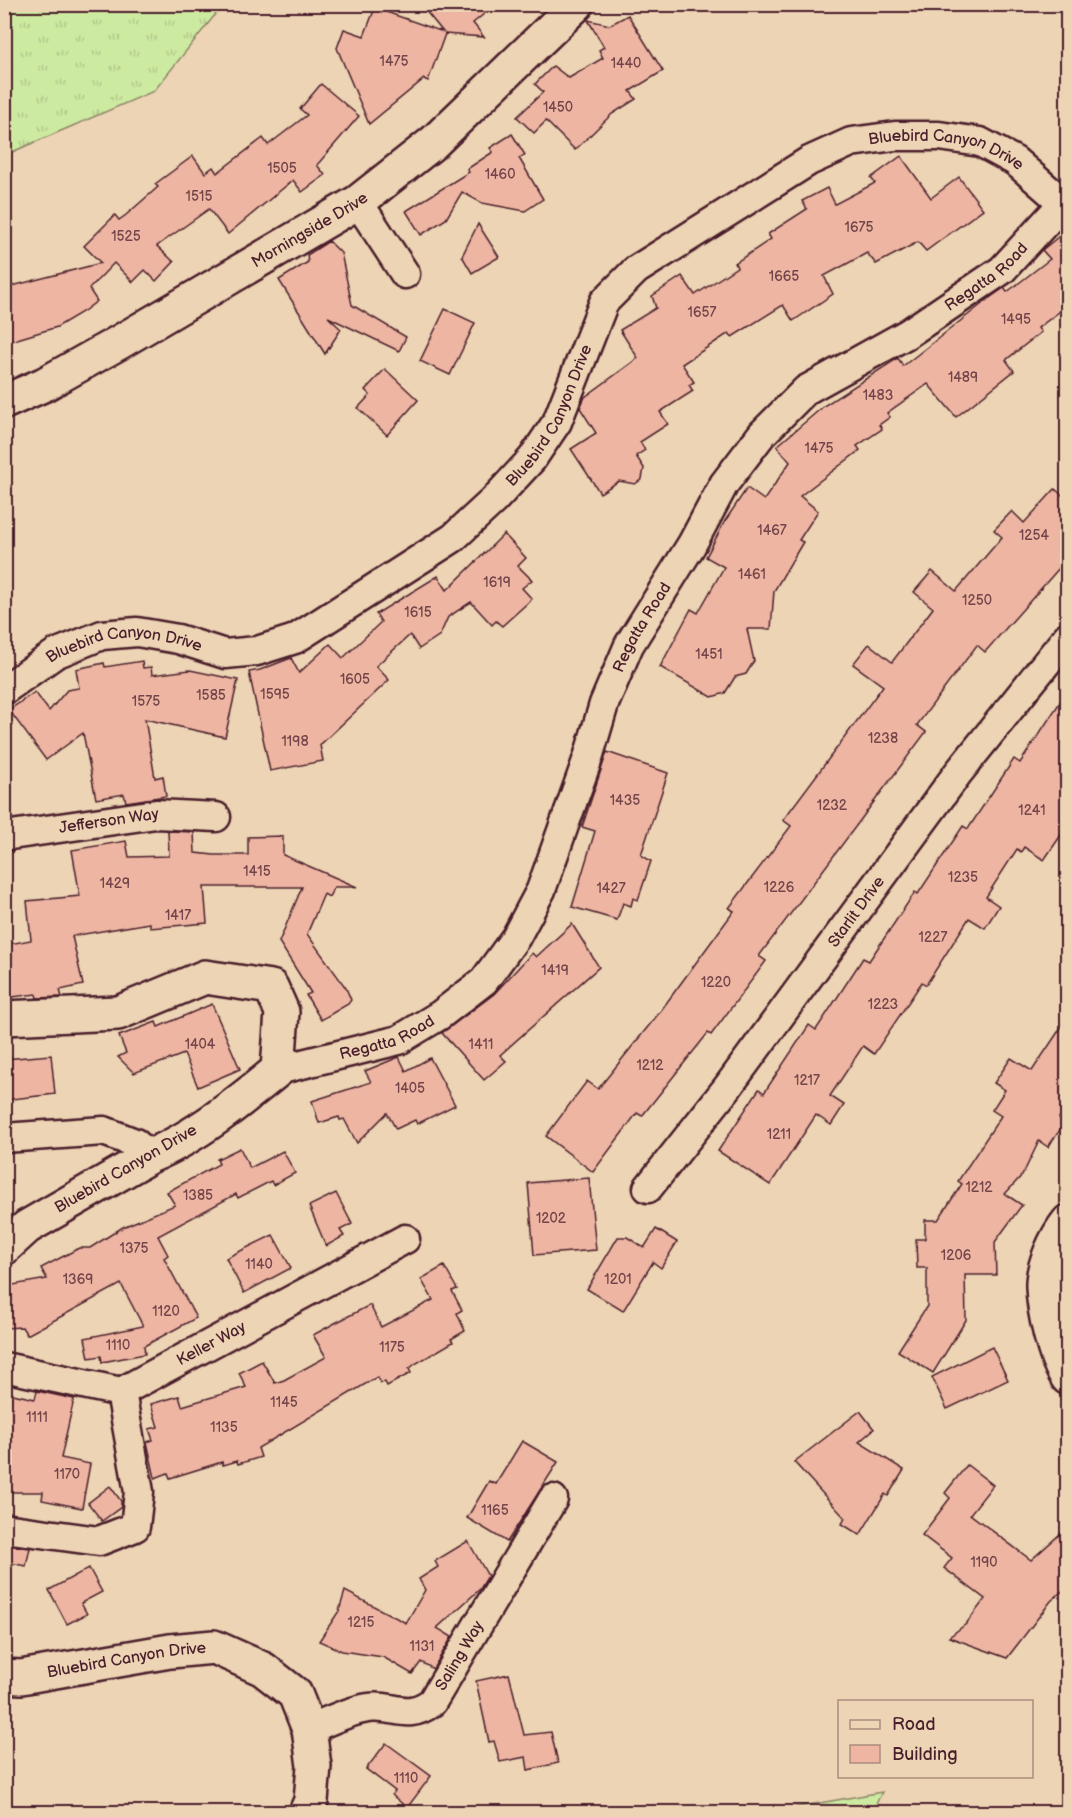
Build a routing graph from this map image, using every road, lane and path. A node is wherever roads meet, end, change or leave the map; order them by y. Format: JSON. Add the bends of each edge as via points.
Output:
{"nodes":[{"id":1,"x":577,"y":4,"type":"edge"},
{"id":2,"x":1065,"y":200,"type":"edge"},
{"id":3,"x":358,"y":202,"type":"junction"},
{"id":4,"x":405,"y":274,"type":"dead end"},
{"id":5,"x":4,"y":402,"type":"edge"},
{"id":6,"x":1068,"y":636,"type":"edge"},
{"id":7,"x":4,"y":690,"type":"edge"},
{"id":8,"x":216,"y":817,"type":"dead end"},
{"id":9,"x":4,"y":836,"type":"edge"},
{"id":10,"x":4,"y":1018,"type":"edge"},
{"id":11,"x":278,"y":1070,"type":"junction"},
{"id":12,"x":4,"y":1138,"type":"edge"},
{"id":13,"x":150,"y":1156,"type":"junction"},
{"id":14,"x":648,"y":1188,"type":"dead end"},
{"id":15,"x":1068,"y":1222,"type":"edge"},
{"id":16,"x":405,"y":1239,"type":"dead end"},
{"id":17,"x":4,"y":1248,"type":"edge"},
{"id":18,"x":4,"y":1367,"type":"edge"},
{"id":19,"x":1068,"y":1378,"type":"edge"},
{"id":20,"x":121,"y":1392,"type":"junction"},
{"id":21,"x":553,"y":1499,"type":"dead end"},
{"id":22,"x":4,"y":1528,"type":"edge"},
{"id":23,"x":4,"y":1676,"type":"edge"},
{"id":24,"x":309,"y":1729,"type":"junction"},
{"id":25,"x":306,"y":1812,"type":"edge"}],
"edges":[{"from":1,"to":3,"type":"street","name":"Morningside Drive","via":[[434,142]]},
{"from":2,"to":7,"type":"street","name":"Bluebird Canyon Drive","via":[[1015,161],[980,142],[939,136],[895,136],[850,142],[809,161],[636,270],[604,302],[557,422],[532,459],[453,538],[295,639],[257,651],[225,654],[178,639],[137,632],[102,635],[55,654]]},
{"from":2,"to":11,"type":"street","name":"Regatta Road","via":[[1002,270],[907,334],[806,390],[762,434],[724,484],[629,645],[604,704],[541,890],[516,937],[484,981],[399,1040]]},
{"from":3,"to":4,"type":"street"},
{"from":3,"to":5,"type":"street","name":"Morningside Drive","via":[[118,343]]},
{"from":6,"to":14,"type":"street","name":"Starlit Drive","via":[[958,773],[727,1088]]},
{"from":8,"to":9,"type":"street","name":"Jefferson Way","via":[[156,814]]},
{"from":10,"to":11,"type":"street","via":[[118,1013],[205,977],[271,987],[282,1012]]},
{"from":11,"to":13,"type":"street","name":"Bluebird Canyon Drive","via":[[168,1149]]},
{"from":12,"to":13,"type":"street","via":[[104,1131],[135,1143]]},
{"from":13,"to":17,"type":"street","name":"Bluebird Canyon Drive","via":[[27,1227]]},
{"from":15,"to":19,"type":"street","via":[[1055,1239],[1043,1286],[1052,1339]]},
{"from":16,"to":20,"type":"street","name":"Keller Way"},
{"from":18,"to":20,"type":"street"},
{"from":20,"to":22,"type":"street","via":[[139,1492],[135,1527],[99,1541]]},
{"from":21,"to":24,"type":"street","name":"Saling Way","via":[[432,1702],[414,1712],[363,1709]]},
{"from":23,"to":24,"type":"street","name":"Bluebird Canyon Drive","via":[[21,1677],[214,1647],[263,1669],[295,1694]]},
{"from":24,"to":25,"type":"street","name":"Bluebird Canyon Drive","via":[[314,1767]]}]}
